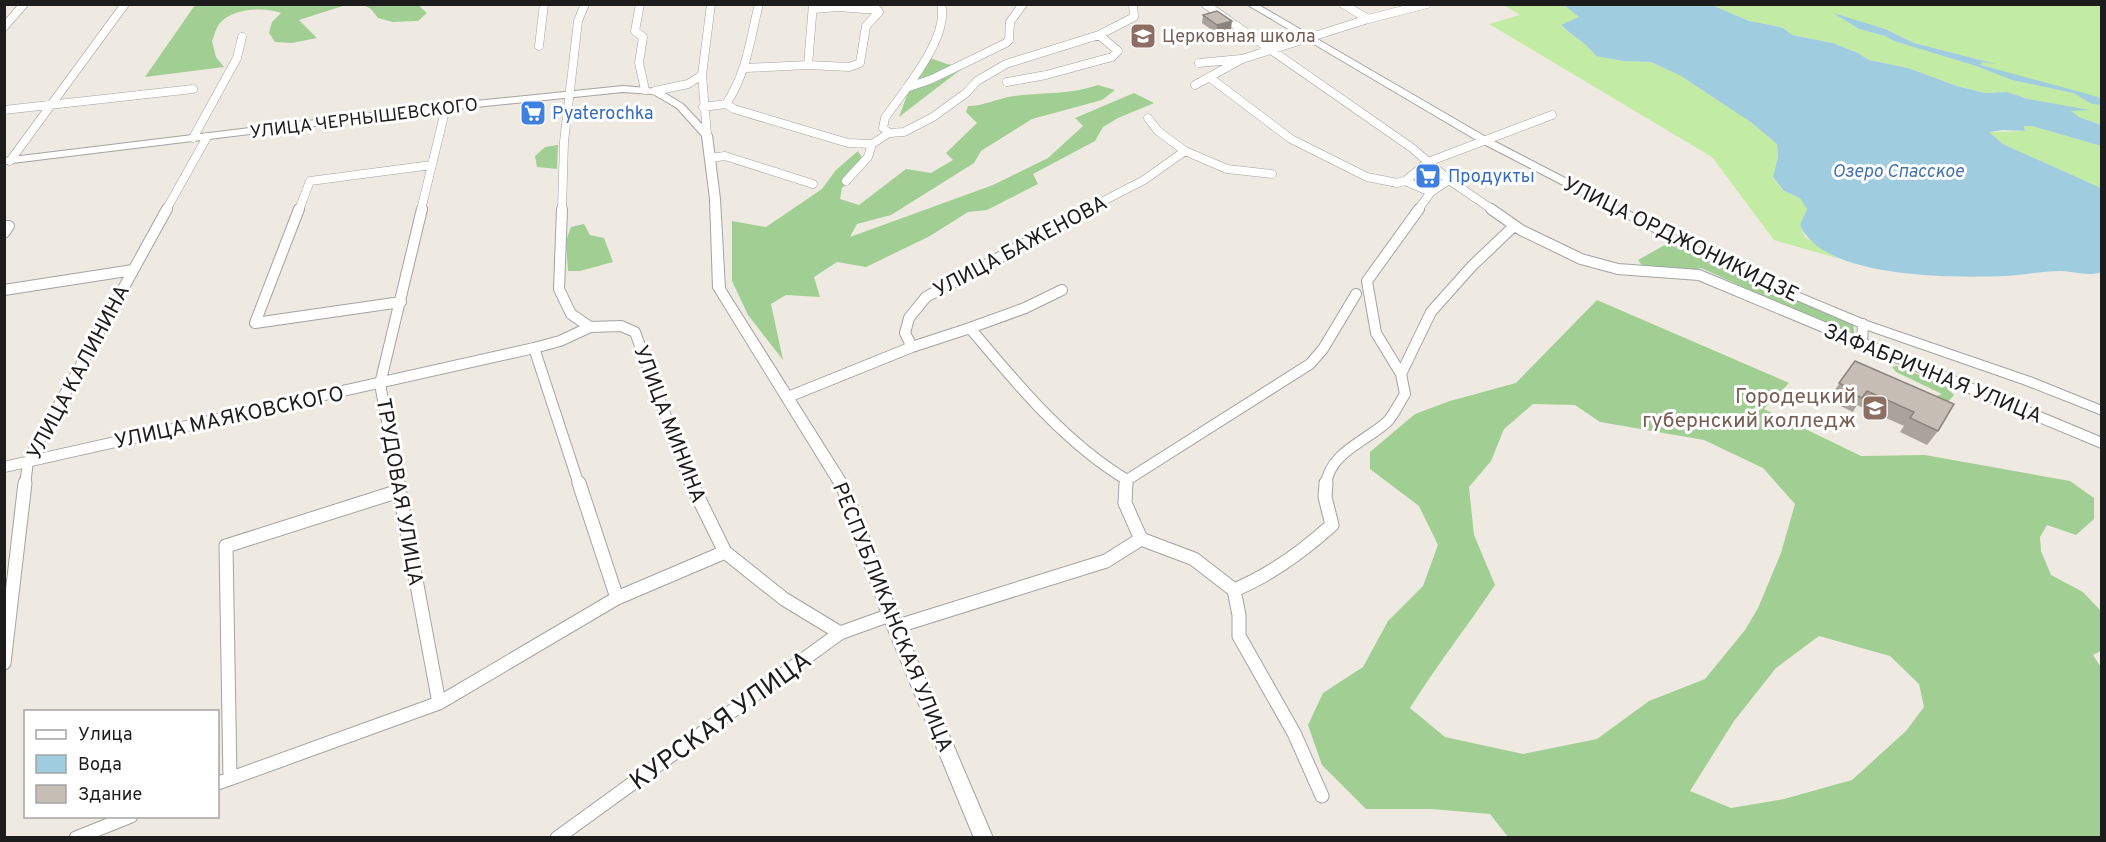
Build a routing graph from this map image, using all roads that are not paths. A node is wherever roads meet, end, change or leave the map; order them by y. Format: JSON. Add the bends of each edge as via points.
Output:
{"nodes":[{"id":1,"x":24,"y":4,"type":"edge"},
{"id":2,"x":125,"y":4,"type":"edge"},
{"id":3,"x":544,"y":4,"type":"edge"},
{"id":4,"x":585,"y":4,"type":"edge"},
{"id":5,"x":640,"y":4,"type":"edge"},
{"id":6,"x":711,"y":4,"type":"edge"},
{"id":7,"x":759,"y":4,"type":"edge"},
{"id":8,"x":941,"y":4,"type":"edge"},
{"id":9,"x":1023,"y":4,"type":"edge"},
{"id":10,"x":1132,"y":4,"type":"edge"},
{"id":11,"x":1205,"y":4,"type":"edge"},
{"id":12,"x":1250,"y":4,"type":"edge"},
{"id":13,"x":1343,"y":4,"type":"edge"},
{"id":14,"x":1427,"y":4,"type":"edge"},
{"id":15,"x":813,"y":7,"type":"edge"},
{"id":16,"x":1368,"y":19,"type":"junction"},
{"id":17,"x":4,"y":27,"type":"edge"},
{"id":18,"x":1099,"y":35,"type":"junction"},
{"id":19,"x":242,"y":37,"type":"dead end"},
{"id":20,"x":1310,"y":38,"type":"junction"},
{"id":21,"x":539,"y":46,"type":"dead end"},
{"id":22,"x":1271,"y":50,"type":"junction"},
{"id":23,"x":1242,"y":59,"type":"junction"},
{"id":24,"x":1199,"y":63,"type":"dead end"},
{"id":25,"x":808,"y":65,"type":"junction"},
{"id":26,"x":746,"y":68,"type":"junction"},
{"id":27,"x":702,"y":75,"type":"junction"},
{"id":28,"x":1209,"y":77,"type":"junction"},
{"id":29,"x":1008,"y":82,"type":"dead end"},
{"id":30,"x":1195,"y":85,"type":"dead end"},
{"id":31,"x":906,"y":88,"type":"junction"},
{"id":32,"x":194,"y":89,"type":"dead end"},
{"id":33,"x":650,"y":90,"type":"junction"},
{"id":34,"x":570,"y":93,"type":"junction"},
{"id":35,"x":726,"y":104,"type":"junction"},
{"id":36,"x":51,"y":105,"type":"junction"},
{"id":37,"x":446,"y":107,"type":"junction"},
{"id":38,"x":703,"y":107,"type":"junction"},
{"id":39,"x":4,"y":110,"type":"edge"},
{"id":40,"x":1552,"y":115,"type":"dead end"},
{"id":41,"x":1149,"y":118,"type":"dead end"},
{"id":42,"x":889,"y":133,"type":"junction"},
{"id":43,"x":707,"y":135,"type":"junction"},
{"id":44,"x":207,"y":137,"type":"junction"},
{"id":45,"x":193,"y":138,"type":"junction"},
{"id":46,"x":1482,"y":139,"type":"junction"},
{"id":47,"x":872,"y":144,"type":"junction"},
{"id":48,"x":1185,"y":151,"type":"junction"},
{"id":49,"x":710,"y":158,"type":"junction"},
{"id":50,"x":7,"y":161,"type":"edge"},
{"id":51,"x":1428,"y":162,"type":"junction"},
{"id":52,"x":432,"y":165,"type":"junction"},
{"id":53,"x":1272,"y":174,"type":"dead end"},
{"id":54,"x":1449,"y":180,"type":"junction"},
{"id":55,"x":846,"y":181,"type":"dead end"},
{"id":56,"x":1405,"y":181,"type":"junction"},
{"id":57,"x":813,"y":184,"type":"dead end"},
{"id":58,"x":1431,"y":192,"type":"junction"},
{"id":59,"x":4,"y":226,"type":"edge"},
{"id":60,"x":1514,"y":226,"type":"junction"},
{"id":61,"x":4,"y":234,"type":"edge"},
{"id":62,"x":133,"y":270,"type":"junction"},
{"id":63,"x":4,"y":290,"type":"edge"},
{"id":64,"x":1062,"y":290,"type":"dead end"},
{"id":65,"x":1356,"y":294,"type":"dead end"},
{"id":66,"x":400,"y":302,"type":"junction"},
{"id":67,"x":1863,"y":324,"type":"junction"},
{"id":68,"x":590,"y":327,"type":"junction"},
{"id":69,"x":970,"y":328,"type":"junction"},
{"id":70,"x":1862,"y":344,"type":"junction"},
{"id":71,"x":912,"y":347,"type":"junction"},
{"id":72,"x":534,"y":348,"type":"junction"},
{"id":73,"x":1401,"y":374,"type":"junction"},
{"id":74,"x":380,"y":384,"type":"junction"},
{"id":75,"x":788,"y":397,"type":"junction"},
{"id":76,"x":2102,"y":411,"type":"edge"},
{"id":77,"x":2101,"y":441,"type":"edge"},
{"id":78,"x":28,"y":461,"type":"junction"},
{"id":79,"x":4,"y":467,"type":"edge"},
{"id":80,"x":1126,"y":480,"type":"junction"},
{"id":81,"x":399,"y":491,"type":"junction"},
{"id":82,"x":1141,"y":539,"type":"junction"},
{"id":83,"x":725,"y":552,"type":"junction"},
{"id":84,"x":1234,"y":590,"type":"junction"},
{"id":85,"x":617,"y":598,"type":"junction"},
{"id":86,"x":893,"y":621,"type":"junction"},
{"id":87,"x":840,"y":633,"type":"junction"},
{"id":88,"x":4,"y":663,"type":"edge"},
{"id":89,"x":439,"y":703,"type":"junction"},
{"id":90,"x":224,"y":780,"type":"edge"},
{"id":91,"x":1322,"y":796,"type":"dead end"},
{"id":92,"x":126,"y":818,"type":"edge"},
{"id":93,"x":76,"y":837,"type":"edge"},
{"id":94,"x":557,"y":837,"type":"edge"},
{"id":95,"x":984,"y":837,"type":"edge"}],
"edges":[{"from":1,"to":17,"type":"street"},
{"from":2,"to":36,"type":"street"},
{"from":3,"to":21,"type":"street"},
{"from":4,"to":34,"type":"street","via":[[578,21]]},
{"from":5,"to":33,"type":"street","via":[[635,31],[643,37],[639,63]]},
{"from":6,"to":27,"type":"street"},
{"from":7,"to":26,"type":"street"},
{"from":8,"to":31,"type":"street","via":[[945,16],[930,52]]},
{"from":9,"to":31,"type":"street","via":[[1010,22],[1010,40],[1006,43]]},
{"from":10,"to":18,"type":"street","via":[[1134,17]]},
{"from":11,"to":22,"type":"street","name":"ЗАФАБРИЧНАЯ УЛИЦА"},
{"from":12,"to":20,"type":"street","name":"УЛИЦА ОРДЖОНИКИДЗЕ"},
{"from":13,"to":16,"type":"street"},
{"from":14,"to":16,"type":"street"},
{"from":15,"to":25,"type":"street"},
{"from":15,"to":25,"type":"street","via":[[866,8],[879,12],[866,26],[860,63],[849,67]]},
{"from":16,"to":20,"type":"street"},
{"from":18,"to":29,"type":"street","via":[[1118,51],[1112,57]]},
{"from":18,"to":42,"type":"street","via":[[1006,64],[976,81],[933,117],[904,132]]},
{"from":19,"to":45,"type":"street","via":[[237,58]]},
{"from":20,"to":22,"type":"street"},
{"from":20,"to":46,"type":"street","name":"УЛИЦА ОРДЖОНИКИДЗЕ"},
{"from":22,"to":23,"type":"street"},
{"from":22,"to":51,"type":"street","name":"ЗАФАБРИЧНАЯ УЛИЦА"},
{"from":23,"to":24,"type":"street"},
{"from":23,"to":28,"type":"street"},
{"from":25,"to":26,"type":"street"},
{"from":26,"to":35,"type":"street"},
{"from":27,"to":33,"type":"street","via":[[688,84]]},
{"from":27,"to":38,"type":"street"},
{"from":28,"to":30,"type":"street"},
{"from":28,"to":56,"type":"street","via":[[1291,139],[1367,177]]},
{"from":31,"to":42,"type":"street","via":[[885,118],[883,128]]},
{"from":32,"to":36,"type":"street"},
{"from":33,"to":34,"type":"street","name":"УЛИЦА ЧЕРНЫШЕВСКОГО"},
{"from":33,"to":43,"type":"street","via":[[680,106]]},
{"from":34,"to":37,"type":"street","name":"УЛИЦА ЧЕРНЫШЕВСКОГО"},
{"from":34,"to":68,"type":"street","via":[[564,142],[559,289],[571,314]]},
{"from":35,"to":38,"type":"street"},
{"from":35,"to":47,"type":"street","via":[[848,143]]},
{"from":36,"to":39,"type":"street"},
{"from":36,"to":50,"type":"street"},
{"from":37,"to":44,"type":"street","name":"УЛИЦА ЧЕРНЫШЕВСКОГО"},
{"from":37,"to":52,"type":"street","name":"ТРУДОВАЯ УЛИЦА"},
{"from":38,"to":43,"type":"street"},
{"from":40,"to":46,"type":"street"},
{"from":41,"to":48,"type":"street"},
{"from":42,"to":47,"type":"street"},
{"from":43,"to":49,"type":"street","name":"РЕСПУБЛИКАНСКАЯ УЛИЦА"},
{"from":44,"to":45,"type":"street","name":"УЛИЦА ЧЕРНЫШЕВСКОГО"},
{"from":44,"to":62,"type":"street","name":"УЛИЦА КАЛИНИНА"},
{"from":45,"to":50,"type":"street","name":"УЛИЦА ЧЕРНЫШЕВСКОГО"},
{"from":46,"to":51,"type":"street"},
{"from":46,"to":67,"type":"street","name":"УЛИЦА ОРДЖОНИКИДЗЕ","via":[[1733,269]]},
{"from":47,"to":55,"type":"street","via":[[868,157]]},
{"from":48,"to":53,"type":"street","via":[[1226,170]]},
{"from":48,"to":71,"type":"street","name":"УЛИЦА БАЖЕНОВА","via":[[1144,180],[926,297],[909,318],[905,333]]},
{"from":49,"to":57,"type":"street","via":[[725,156]]},
{"from":49,"to":75,"type":"street","name":"РЕСПУБЛИКАНСКАЯ УЛИЦА","via":[[719,288]]},
{"from":51,"to":54,"type":"street","name":"ЗАФАБРИЧНАЯ УЛИЦА"},
{"from":51,"to":56,"type":"street"},
{"from":52,"to":66,"type":"street","name":"ТРУДОВАЯ УЛИЦА"},
{"from":52,"to":66,"type":"street","via":[[310,182],[255,323]]},
{"from":54,"to":58,"type":"street"},
{"from":54,"to":60,"type":"street","name":"ЗАФАБРИЧНАЯ УЛИЦА"},
{"from":56,"to":58,"type":"street"},
{"from":58,"to":73,"type":"street","via":[[1367,280],[1376,333]]},
{"from":59,"to":61,"type":"street","via":[[9,226]]},
{"from":60,"to":70,"type":"street","name":"ЗАФАБРИЧНАЯ УЛИЦА","via":[[1581,259],[1618,269],[1699,275]]},
{"from":60,"to":73,"type":"street","via":[[1431,312]]},
{"from":62,"to":63,"type":"street"},
{"from":62,"to":78,"type":"street","name":"УЛИЦА КАЛИНИНА"},
{"from":64,"to":69,"type":"street"},
{"from":65,"to":80,"type":"street","via":[[1310,364]]},
{"from":66,"to":74,"type":"street","name":"ТРУДОВАЯ УЛИЦА"},
{"from":67,"to":70,"type":"street"},
{"from":67,"to":76,"type":"street","name":"УЛИЦА ОРДЖОНИКИДЗЕ"},
{"from":68,"to":72,"type":"street","name":"УЛИЦА МАЯКОВСКОГО"},
{"from":68,"to":83,"type":"street","name":"УЛИЦА МИНИНА","via":[[621,326],[635,332],[695,494]]},
{"from":69,"to":71,"type":"street"},
{"from":69,"to":80,"type":"street","via":[[1015,382],[1099,463]]},
{"from":70,"to":77,"type":"street","name":"ЗАФАБРИЧНАЯ УЛИЦА"},
{"from":71,"to":75,"type":"street"},
{"from":72,"to":74,"type":"street","name":"УЛИЦА МАЯКОВСКОГО"},
{"from":72,"to":85,"type":"street"},
{"from":73,"to":84,"type":"street","via":[[1405,394],[1388,421],[1344,452],[1327,472],[1325,497],[1332,525],[1305,551],[1260,580]]},
{"from":74,"to":78,"type":"street","name":"УЛИЦА МАЯКОВСКОГО"},
{"from":74,"to":81,"type":"street","name":"ТРУДОВАЯ УЛИЦА"},
{"from":75,"to":86,"type":"street","name":"РЕСПУБЛИКАНСКАЯ УЛИЦА","via":[[844,488]]},
{"from":78,"to":79,"type":"street","name":"УЛИЦА МАЯКОВСКОГО"},
{"from":78,"to":88,"type":"street","name":"УЛИЦА КАЛИНИНА"},
{"from":80,"to":82,"type":"street","via":[[1122,493],[1126,509]]},
{"from":81,"to":89,"type":"street","name":"ТРУДОВАЯ УЛИЦА"},
{"from":81,"to":90,"type":"street","via":[[226,546]]},
{"from":82,"to":84,"type":"street","via":[[1194,559]]},
{"from":82,"to":86,"type":"street","name":"КУРСКАЯ УЛИЦА","via":[[1106,561]]},
{"from":83,"to":85,"type":"street"},
{"from":83,"to":87,"type":"street","name":"УЛИЦА МИНИНА","via":[[784,599]]},
{"from":84,"to":91,"type":"street","via":[[1239,636],[1294,733]]},
{"from":85,"to":89,"type":"street"},
{"from":86,"to":87,"type":"street","name":"КУРСКАЯ УЛИЦА"},
{"from":86,"to":95,"type":"street","name":"РЕСПУБЛИКАНСКАЯ УЛИЦА"},
{"from":87,"to":94,"type":"street","name":"КУРСКАЯ УЛИЦА"},
{"from":89,"to":90,"type":"street"},
{"from":92,"to":93,"type":"street"}]}
